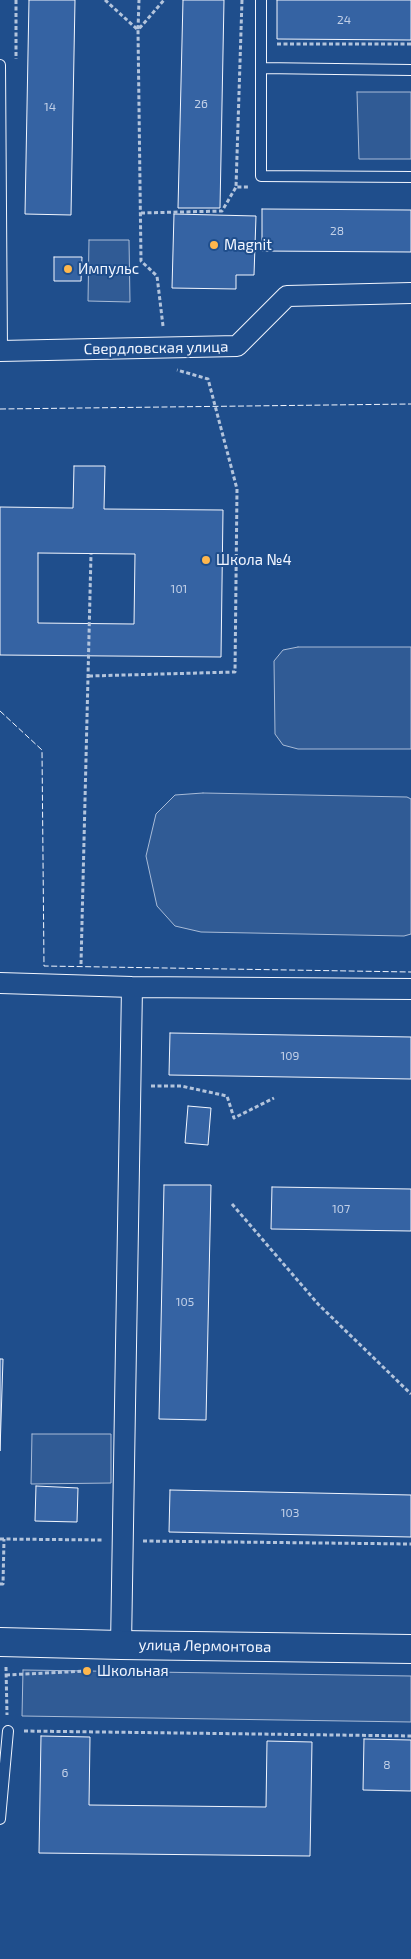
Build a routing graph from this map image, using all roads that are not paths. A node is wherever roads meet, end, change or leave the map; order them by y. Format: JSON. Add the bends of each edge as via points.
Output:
{"nodes":[{"id":1,"x":262,"y":0,"type":"edge"},
{"id":2,"x":0,"y":65,"type":"edge"},
{"id":3,"x":261,"y":68,"type":"junction"},
{"id":4,"x":411,"y":70,"type":"edge"},
{"id":5,"x":0,"y":144,"type":"edge"},
{"id":6,"x":411,"y":177,"type":"edge"},
{"id":7,"x":411,"y":293,"type":"edge"},
{"id":8,"x":1,"y":351,"type":"edge"},
{"id":9,"x":0,"y":984,"type":"edge"},
{"id":10,"x":132,"y":987,"type":"junction"},
{"id":11,"x":411,"y":989,"type":"edge"},
{"id":12,"x":121,"y":1645,"type":"junction"},
{"id":13,"x":411,"y":1649,"type":"edge"},
{"id":14,"x":3,"y":1652,"type":"edge"},
{"id":15,"x":8,"y":1731,"type":"road end"},
{"id":16,"x":0,"y":1818,"type":"edge"}],
"edges":[{"from":1,"to":3,"type":"lane"},
{"from":2,"to":5,"type":"lane"},
{"from":3,"to":4,"type":"lane"},
{"from":3,"to":6,"type":"lane","via":[[261,176]]},
{"from":5,"to":8,"type":"lane"},
{"from":7,"to":8,"type":"street","name":"Свердловская улица","via":[[287,296],[237,346]]},
{"from":9,"to":10,"type":"street"},
{"from":10,"to":11,"type":"street"},
{"from":10,"to":12,"type":"street"},
{"from":12,"to":13,"type":"main road","name":"улица Лермонтова"},
{"from":12,"to":14,"type":"main road","name":"улица Лермонтова"},
{"from":15,"to":16,"type":"lane"}]}
